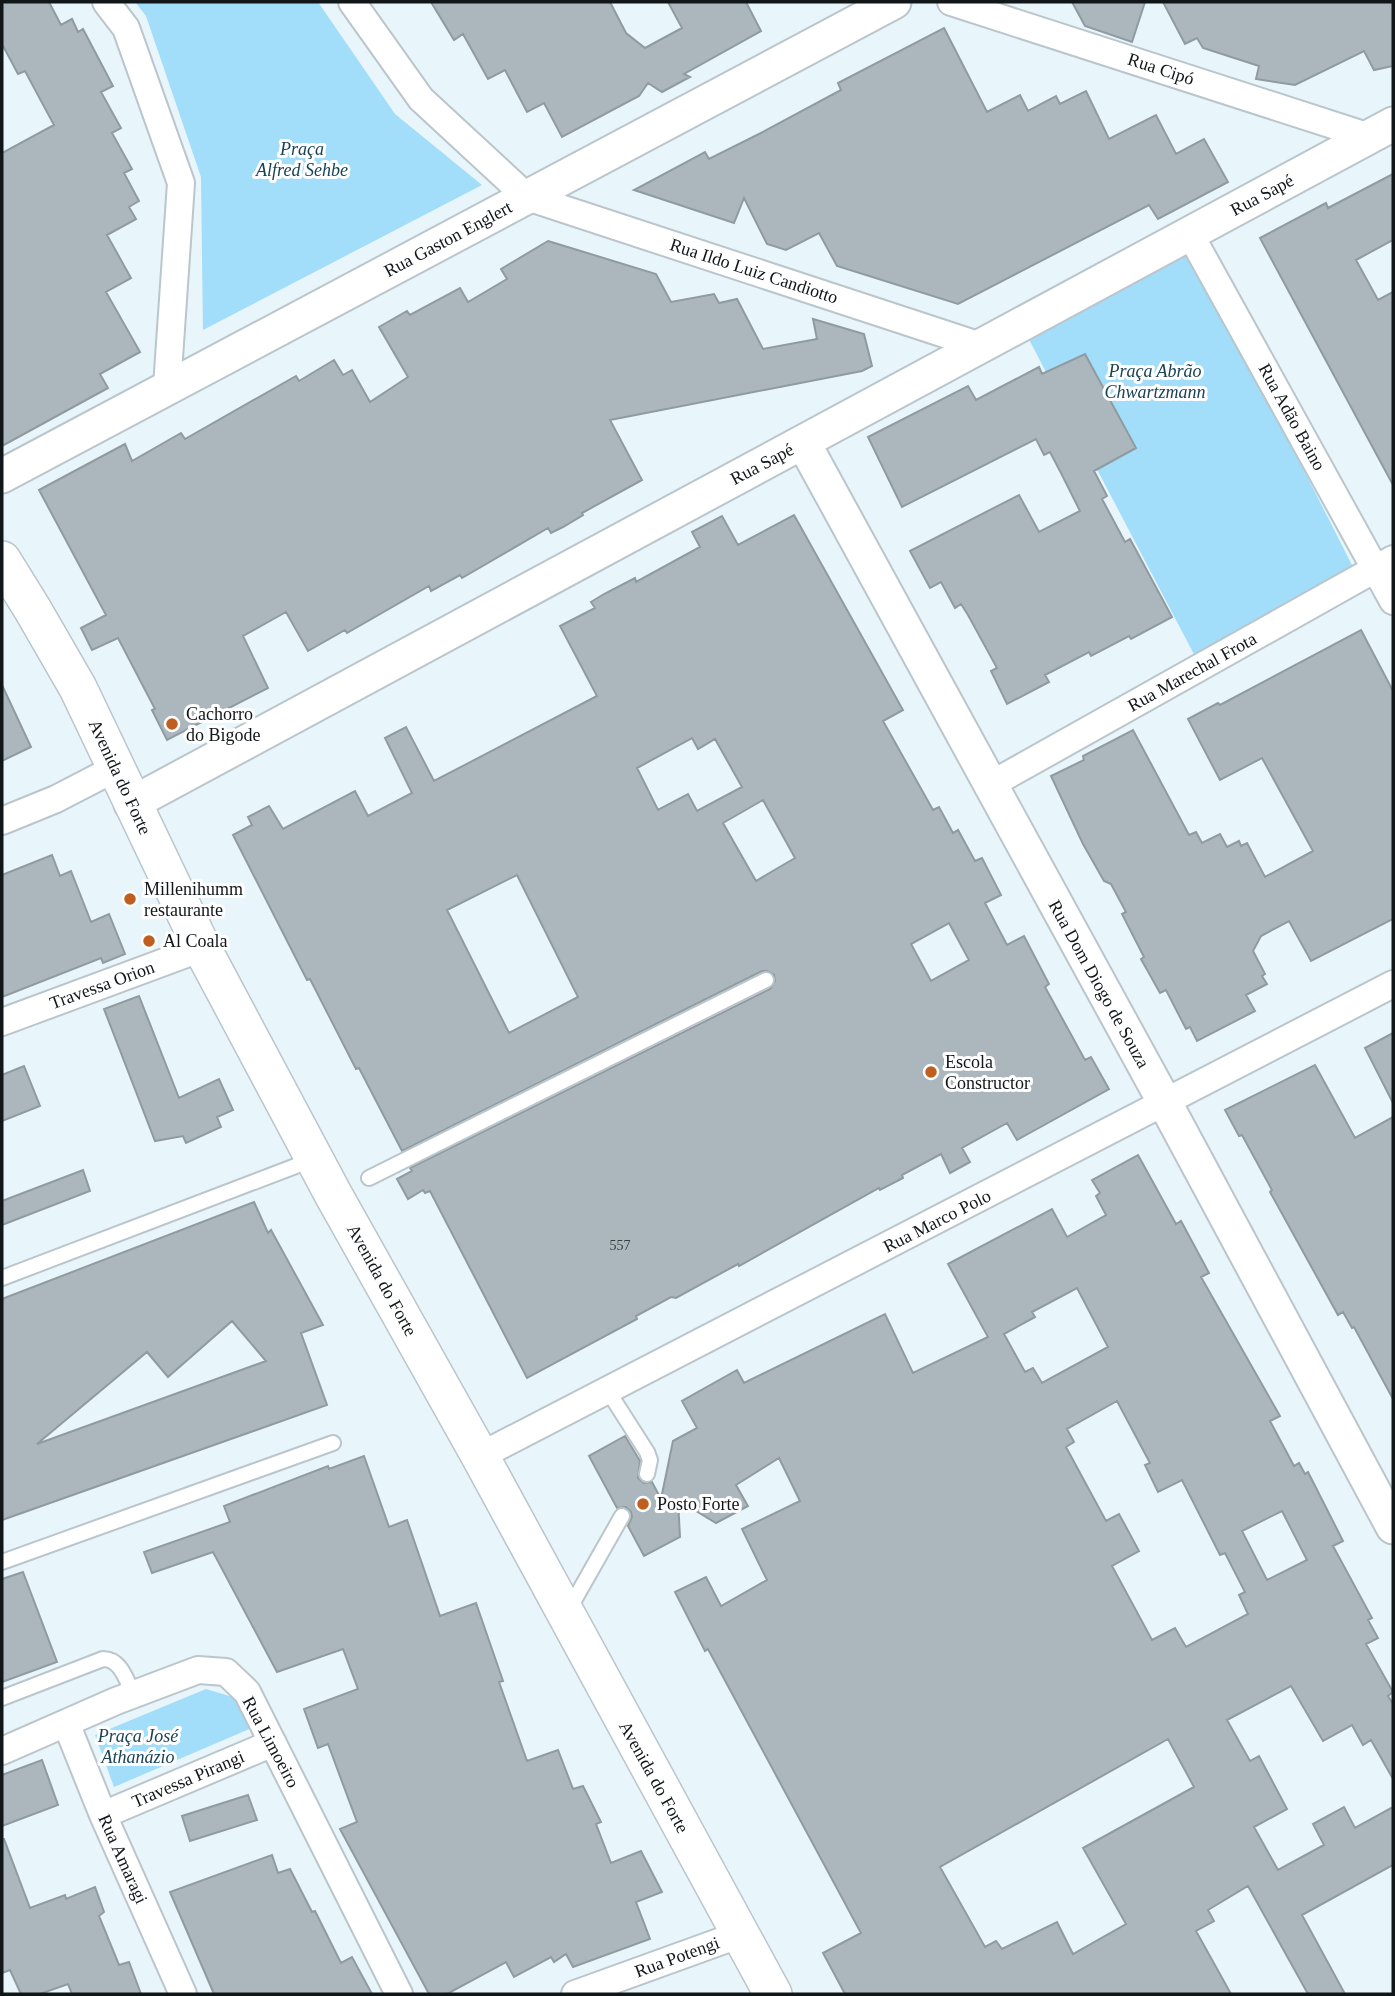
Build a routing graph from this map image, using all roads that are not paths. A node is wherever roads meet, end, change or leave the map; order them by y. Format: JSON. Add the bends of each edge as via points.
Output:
{"nodes":[{"id":1,"x":106,"y":2,"type":"edge"},
{"id":2,"x":352,"y":2,"type":"edge"},
{"id":3,"x":894,"y":2,"type":"edge"},
{"id":4,"x":951,"y":2,"type":"edge"},
{"id":5,"x":1382,"y":130,"type":"edge"},
{"id":6,"x":527,"y":197,"type":"junction"},
{"id":7,"x":1190,"y":234,"type":"junction"},
{"id":8,"x":981,"y":346,"type":"junction"},
{"id":9,"x":167,"y":387,"type":"junction"},
{"id":10,"x":803,"y":442,"type":"junction"},
{"id":11,"x":2,"y":476,"type":"edge"},
{"id":12,"x":2,"y":560,"type":"edge"},
{"id":13,"x":1384,"y":564,"type":"edge"},
{"id":14,"x":1393,"y":601,"type":"edge"},
{"id":15,"x":116,"y":768,"type":"junction"},
{"id":16,"x":990,"y":785,"type":"junction"},
{"id":17,"x":131,"y":803,"type":"junction"},
{"id":18,"x":2,"y":821,"type":"edge"},
{"id":19,"x":202,"y":948,"type":"junction"},
{"id":20,"x":766,"y":980,"type":"dead end"},
{"id":21,"x":1393,"y":984,"type":"edge"},
{"id":22,"x":2,"y":1022,"type":"edge"},
{"id":23,"x":1165,"y":1102,"type":"junction"},
{"id":24,"x":316,"y":1158,"type":"junction"},
{"id":25,"x":369,"y":1178,"type":"dead end"},
{"id":26,"x":2,"y":1279,"type":"edge"},
{"id":27,"x":608,"y":1391,"type":"junction"},
{"id":28,"x":333,"y":1443,"type":"dead end"},
{"id":29,"x":480,"y":1456,"type":"junction"},
{"id":30,"x":648,"y":1474,"type":"dead end"},
{"id":31,"x":622,"y":1516,"type":"dead end"},
{"id":32,"x":1393,"y":1527,"type":"edge"},
{"id":33,"x":2,"y":1562,"type":"edge"},
{"id":34,"x":565,"y":1615,"type":"junction"},
{"id":35,"x":134,"y":1695,"type":"junction"},
{"id":36,"x":2,"y":1698,"type":"edge"},
{"id":37,"x":66,"y":1723,"type":"junction"},
{"id":38,"x":273,"y":1743,"type":"junction"},
{"id":39,"x":2,"y":1751,"type":"edge"},
{"id":40,"x":103,"y":1815,"type":"junction"},
{"id":41,"x":741,"y":1934,"type":"junction"},
{"id":42,"x":183,"y":1994,"type":"edge"},
{"id":43,"x":399,"y":1994,"type":"edge"},
{"id":44,"x":575,"y":1994,"type":"edge"},
{"id":45,"x":773,"y":1994,"type":"edge"}],
"edges":[{"from":1,"to":9,"type":"street","via":[[126,28],[181,183]]},
{"from":2,"to":6,"type":"street","via":[[421,99]]},
{"from":3,"to":6,"type":"street","name":"Rua Gaston Englert"},
{"from":4,"to":5,"type":"street","name":"Rua Cipó"},
{"from":5,"to":7,"type":"street","name":"Rua Sapé"},
{"from":6,"to":8,"type":"street","name":"Rua Ildo Luiz Candiotto"},
{"from":6,"to":9,"type":"street","name":"Rua Gaston Englert"},
{"from":7,"to":8,"type":"street","name":"Rua Sapé"},
{"from":7,"to":13,"type":"street","name":"Rua Adão Baino"},
{"from":8,"to":10,"type":"street","name":"Rua Sapé"},
{"from":9,"to":11,"type":"street","name":"Rua Gaston Englert"},
{"from":10,"to":16,"type":"street","name":"Rua Dom Diogo de Souza"},
{"from":10,"to":17,"type":"street","name":"Rua Sapé"},
{"from":12,"to":15,"type":"main road","name":"Avenida do Forte","via":[[78,688]]},
{"from":13,"to":14,"type":"street","name":"Rua Adão Baino"},
{"from":13,"to":16,"type":"street","name":"Rua Marechal Frota"},
{"from":15,"to":17,"type":"main road","name":"Avenida do Forte"},
{"from":15,"to":18,"type":"street"},
{"from":16,"to":23,"type":"street","name":"Rua Dom Diogo de Souza"},
{"from":17,"to":19,"type":"main road","name":"Avenida do Forte"},
{"from":19,"to":22,"type":"street","name":"Travessa Orion"},
{"from":19,"to":24,"type":"main road","name":"Avenida do Forte"},
{"from":20,"to":25,"type":"lane"},
{"from":21,"to":23,"type":"street","name":"Rua Marco Polo"},
{"from":23,"to":27,"type":"street","name":"Rua Marco Polo"},
{"from":23,"to":32,"type":"street","name":"Rua Dom Diogo de Souza"},
{"from":24,"to":26,"type":"lane"},
{"from":24,"to":29,"type":"main road","name":"Avenida do Forte"},
{"from":27,"to":29,"type":"street","name":"Rua Marco Polo"},
{"from":27,"to":30,"type":"lane","via":[[647,1452]]},
{"from":28,"to":33,"type":"lane"},
{"from":29,"to":34,"type":"main road","name":"Avenida do Forte"},
{"from":31,"to":34,"type":"lane"},
{"from":34,"to":41,"type":"main road","name":"Avenida do Forte"},
{"from":35,"to":36,"type":"lane","via":[[118,1663],[103,1659]]},
{"from":35,"to":37,"type":"street","name":"Rua Limoeiro"},
{"from":35,"to":38,"type":"street","name":"Rua Limoeiro","via":[[198,1670],[226,1672],[247,1692]]},
{"from":37,"to":39,"type":"street","name":"Rua Limoeiro"},
{"from":37,"to":40,"type":"street","name":"Rua Amaragi"},
{"from":38,"to":40,"type":"street","name":"Travessa Pirangi"},
{"from":38,"to":43,"type":"street","name":"Rua Limoeiro"},
{"from":40,"to":42,"type":"street","name":"Rua Amaragi"},
{"from":41,"to":44,"type":"street","name":"Rua Potengi"},
{"from":41,"to":45,"type":"main road","name":"Avenida do Forte"}]}
